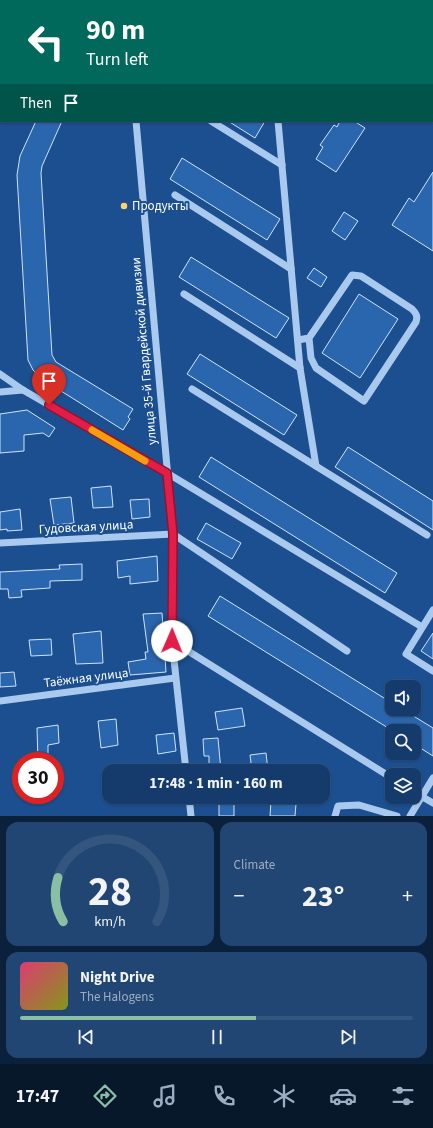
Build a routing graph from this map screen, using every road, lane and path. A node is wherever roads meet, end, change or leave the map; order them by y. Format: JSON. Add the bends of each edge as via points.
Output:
{"nodes":[{"id":1,"x":136,"y":122,"type":"edge"},
{"id":2,"x":213,"y":122,"type":"edge"},
{"id":3,"x":278,"y":122,"type":"edge"},
{"id":4,"x":282,"y":165,"type":"junction"},
{"id":5,"x":175,"y":195,"type":"dead end"},
{"id":6,"x":291,"y":268,"type":"junction"},
{"id":7,"x":184,"y":294,"type":"dead end"},
{"id":8,"x":309,"y":338,"type":"junction"},
{"id":9,"x":298,"y":340,"type":"junction"},
{"id":10,"x":300,"y":368,"type":"junction"},
{"id":11,"x":0,"y":374,"type":"edge"},
{"id":12,"x":192,"y":389,"type":"dead end"},
{"id":13,"x":23,"y":390,"type":"junction"},
{"id":14,"x":0,"y":392,"type":"edge"},
{"id":15,"x":316,"y":466,"type":"junction"},
{"id":16,"x":167,"y":473,"type":"junction"},
{"id":17,"x":173,"y":534,"type":"junction"},
{"id":18,"x":427,"y":535,"type":"dead end"},
{"id":19,"x":0,"y":543,"type":"edge"},
{"id":20,"x":433,"y":610,"type":"edge"},
{"id":21,"x":422,"y":628,"type":"junction"},
{"id":22,"x":172,"y":641,"type":"junction"},
{"id":23,"x":347,"y":651,"type":"dead end"},
{"id":24,"x":433,"y":671,"type":"edge"},
{"id":25,"x":176,"y":678,"type":"junction"},
{"id":26,"x":0,"y":701,"type":"edge"},
{"id":27,"x":185,"y":764,"type":"edge"},
{"id":28,"x":385,"y":774,"type":"edge"},
{"id":29,"x":433,"y":778,"type":"edge"},
{"id":30,"x":422,"y":797,"type":"junction"},
{"id":31,"x":190,"y":804,"type":"edge"},
{"id":32,"x":433,"y":804,"type":"edge"},
{"id":33,"x":191,"y":816,"type":"edge"},
{"id":34,"x":335,"y":816,"type":"edge"},
{"id":35,"x":397,"y":816,"type":"edge"},
{"id":36,"x":410,"y":816,"type":"edge"}],
"edges":[{"from":1,"to":16,"type":"street","name":"улица 35-й Гвардейской дивизии"},
{"from":2,"to":4,"type":"street"},
{"from":3,"to":4,"type":"street"},
{"from":4,"to":6,"type":"street"},
{"from":5,"to":6,"type":"street"},
{"from":6,"to":9,"type":"street"},
{"from":7,"to":10,"type":"street"},
{"from":8,"to":8,"type":"street","via":[[352,275],[356,274],[412,309],[417,317],[364,401],[316,368],[311,358]]},
{"from":8,"to":9,"type":"street"},
{"from":9,"to":10,"type":"street"},
{"from":10,"to":15,"type":"street"},
{"from":11,"to":13,"type":"street"},
{"from":12,"to":15,"type":"street"},
{"from":13,"to":14,"type":"street"},
{"from":13,"to":16,"type":"street"},
{"from":15,"to":18,"type":"street"},
{"from":16,"to":17,"type":"street","name":"улица 35-й Гвардейской дивизии"},
{"from":16,"to":21,"type":"street"},
{"from":17,"to":19,"type":"street","name":"Гудовская улица"},
{"from":17,"to":22,"type":"street","name":"улица 35-й Гвардейской дивизии"},
{"from":17,"to":23,"type":"street"},
{"from":20,"to":21,"type":"street"},
{"from":21,"to":24,"type":"street","via":[[406,654]]},
{"from":22,"to":25,"type":"street","name":"улица 35-й Гвардейской дивизии"},
{"from":22,"to":28,"type":"street"},
{"from":25,"to":26,"type":"street","name":"Таёжная улица"},
{"from":25,"to":27,"type":"street","name":"улица 35-й Гвардейской дивизии"},
{"from":29,"to":30,"type":"street"},
{"from":30,"to":32,"type":"street"},
{"from":30,"to":36,"type":"street"},
{"from":31,"to":33,"type":"street"},
{"from":34,"to":35,"type":"street","via":[[338,806],[359,805]]}]}
